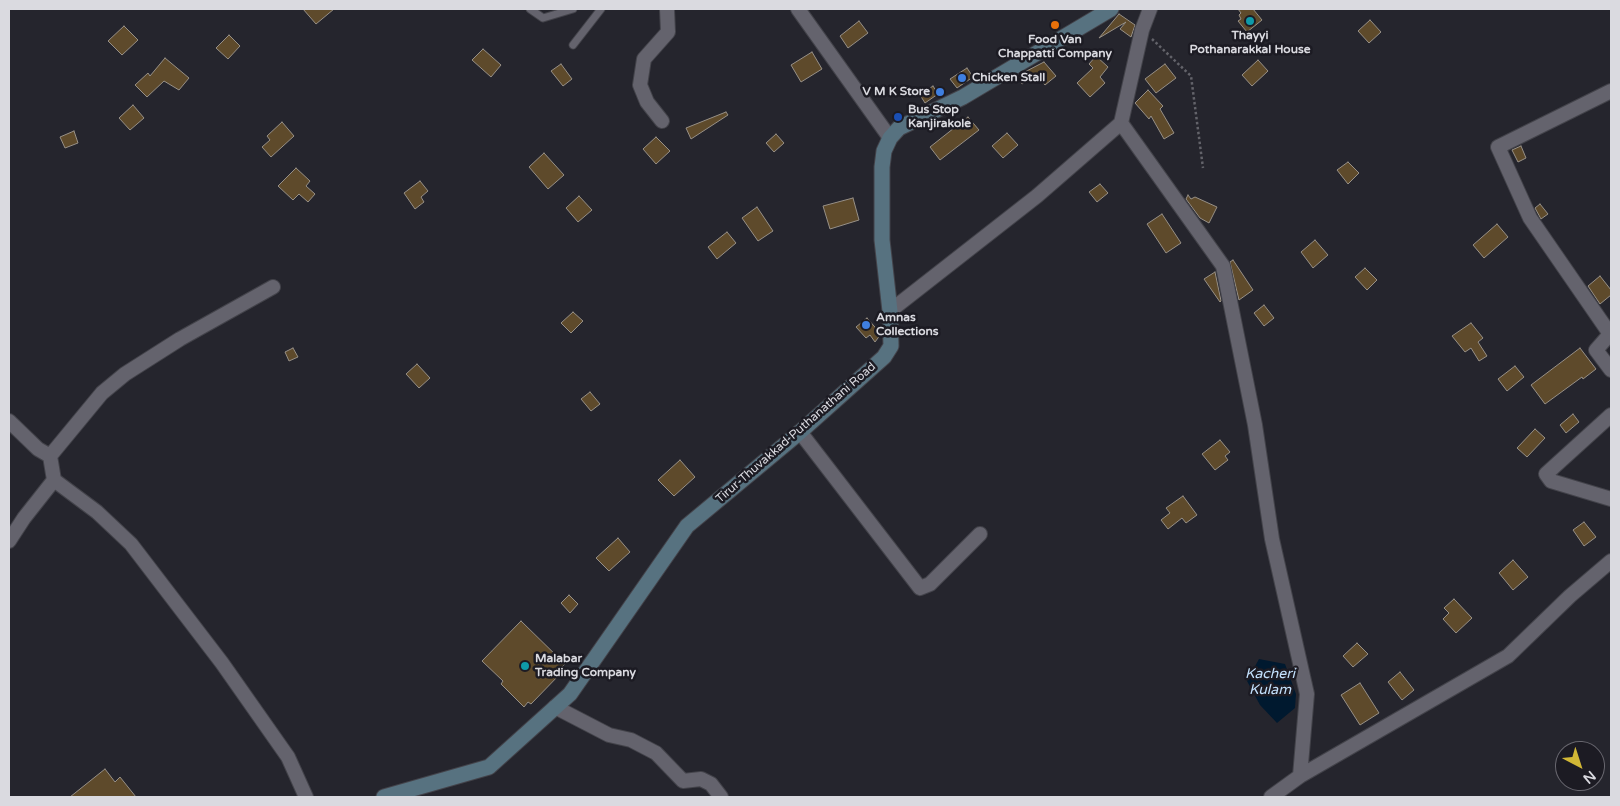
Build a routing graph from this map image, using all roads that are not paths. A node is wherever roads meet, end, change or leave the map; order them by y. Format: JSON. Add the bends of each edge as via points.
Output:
{"nodes":[{"id":1,"x":530,"y":9,"type":"edge"},
{"id":2,"x":573,"y":9,"type":"edge"},
{"id":3,"x":600,"y":9,"type":"edge"},
{"id":4,"x":667,"y":9,"type":"edge"},
{"id":5,"x":798,"y":9,"type":"edge"},
{"id":6,"x":1111,"y":9,"type":"edge"},
{"id":7,"x":1150,"y":9,"type":"edge"},
{"id":8,"x":573,"y":45,"type":"dead end"},
{"id":9,"x":1611,"y":90,"type":"edge"},
{"id":10,"x":662,"y":121,"type":"dead end"},
{"id":11,"x":1120,"y":123,"type":"junction"},
{"id":12,"x":890,"y":138,"type":"junction"},
{"id":13,"x":273,"y":288,"type":"dead end"},
{"id":14,"x":890,"y":311,"type":"junction"},
{"id":15,"x":1611,"y":370,"type":"edge"},
{"id":16,"x":1611,"y":415,"type":"edge"},
{"id":17,"x":9,"y":421,"type":"edge"},
{"id":18,"x":800,"y":432,"type":"junction"},
{"id":19,"x":50,"y":456,"type":"junction"},
{"id":20,"x":54,"y":480,"type":"junction"},
{"id":21,"x":1611,"y":499,"type":"edge"},
{"id":22,"x":980,"y":534,"type":"dead end"},
{"id":23,"x":9,"y":541,"type":"edge"},
{"id":24,"x":1611,"y":560,"type":"edge"},
{"id":25,"x":555,"y":707,"type":"junction"},
{"id":26,"x":1300,"y":776,"type":"junction"},
{"id":27,"x":306,"y":797,"type":"edge"},
{"id":28,"x":384,"y":797,"type":"edge"},
{"id":29,"x":721,"y":797,"type":"edge"},
{"id":30,"x":1272,"y":797,"type":"edge"}],
"edges":[{"from":1,"to":2,"type":"lane","via":[[543,18]]},
{"from":3,"to":8,"type":"lane"},
{"from":4,"to":10,"type":"street","via":[[668,32],[644,58],[640,85],[647,102]]},
{"from":5,"to":12,"type":"street"},
{"from":6,"to":12,"type":"main road","via":[[963,97],[898,128]]},
{"from":7,"to":11,"type":"street"},
{"from":9,"to":15,"type":"street","via":[[1498,147],[1530,218],[1610,334],[1596,350]]},
{"from":11,"to":14,"type":"street","via":[[1037,196]]},
{"from":11,"to":26,"type":"street","via":[[1223,266],[1255,425],[1272,540],[1307,694]]},
{"from":12,"to":14,"type":"main road","name":"Tirur-Thuvakkad-Puthanathani Road","via":[[882,167],[882,240]]},
{"from":13,"to":19,"type":"street","via":[[180,339],[125,374],[102,392]]},
{"from":14,"to":18,"type":"main road","name":"Tirur-Thuvakkad-Puthanathani Road","via":[[891,346],[884,357]]},
{"from":16,"to":21,"type":"street","via":[[1546,474],[1551,481]]},
{"from":17,"to":19,"type":"street"},
{"from":18,"to":22,"type":"street","via":[[920,588],[930,584]]},
{"from":18,"to":25,"type":"main road","name":"Tirur-Thuvakkad-Puthanathani Road","via":[[687,526],[570,694]]},
{"from":19,"to":20,"type":"street"},
{"from":20,"to":23,"type":"street"},
{"from":20,"to":27,"type":"street","via":[[97,512],[137,551],[258,712],[288,757]]},
{"from":24,"to":26,"type":"street","via":[[1508,656]]},
{"from":25,"to":28,"type":"main road","name":"Tirur-Thuvakkad-Puthanathani Road","via":[[489,767]]},
{"from":25,"to":29,"type":"street","via":[[609,735],[631,740],[656,754],[683,781],[700,779],[711,784]]},
{"from":26,"to":30,"type":"street"}]}
